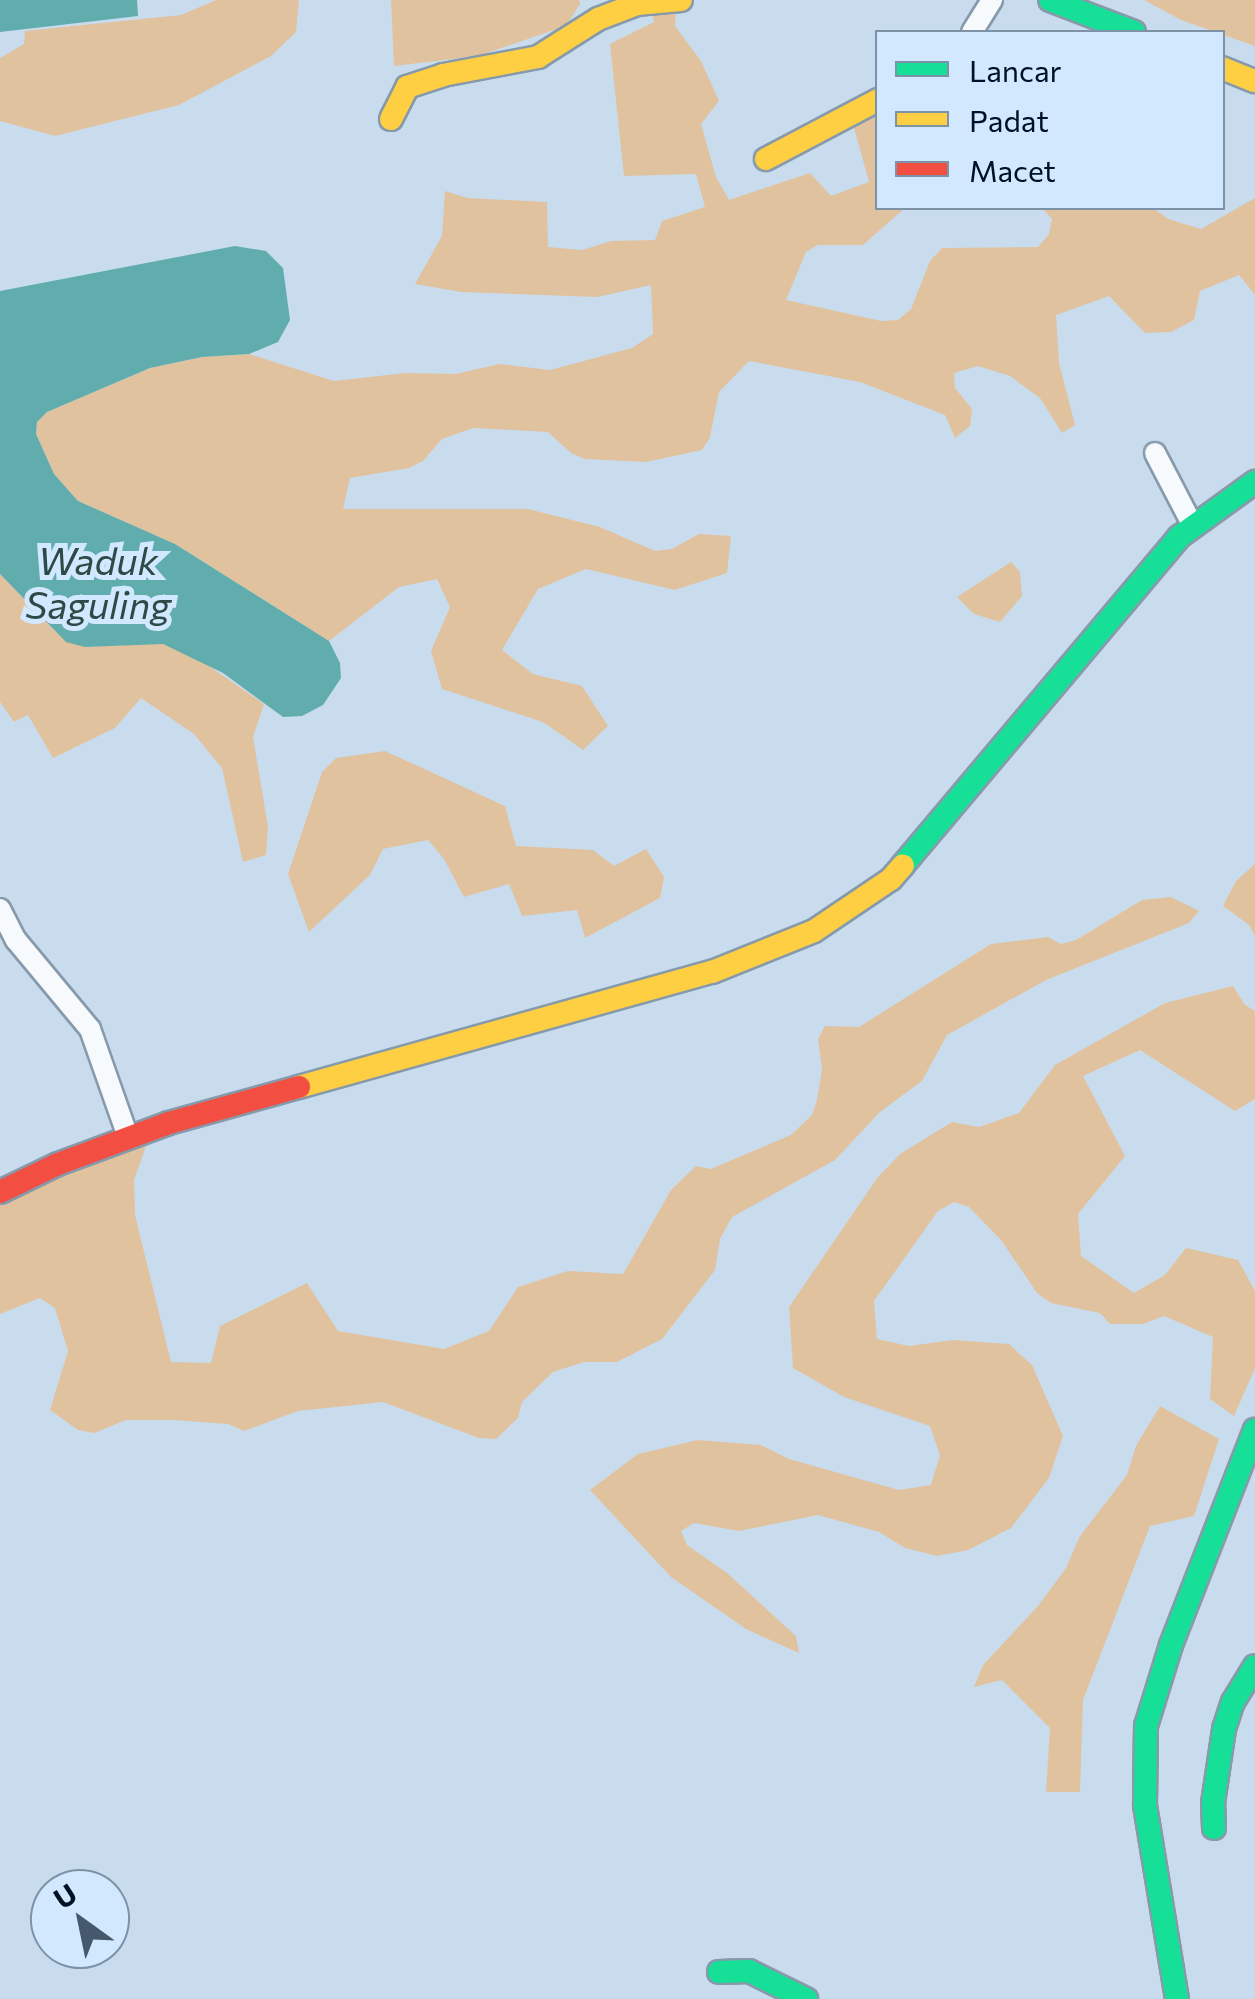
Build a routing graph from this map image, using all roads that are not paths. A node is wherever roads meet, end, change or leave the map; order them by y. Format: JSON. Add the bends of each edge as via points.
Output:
{"nodes":[{"id":1,"x":680,"y":0,"type":"edge"},
{"id":2,"x":992,"y":0,"type":"edge"},
{"id":3,"x":1050,"y":0,"type":"edge"},
{"id":4,"x":973,"y":30,"type":"edge"},
{"id":5,"x":1129,"y":30,"type":"edge"},
{"id":6,"x":1225,"y":69,"type":"edge"},
{"id":7,"x":1255,"y":81,"type":"edge"},
{"id":8,"x":875,"y":102,"type":"edge"},
{"id":9,"x":391,"y":119,"type":"dead end"},
{"id":10,"x":766,"y":159,"type":"dead end"},
{"id":11,"x":1156,"y":453,"type":"dead end"},
{"id":12,"x":1255,"y":482,"type":"edge"},
{"id":13,"x":1192,"y":526,"type":"junction"},
{"id":14,"x":0,"y":908,"type":"edge"},
{"id":15,"x":128,"y":1137,"type":"junction"},
{"id":16,"x":0,"y":1192,"type":"edge"},
{"id":17,"x":1255,"y":1430,"type":"edge"},
{"id":18,"x":1255,"y":1666,"type":"edge"},
{"id":19,"x":1214,"y":1828,"type":"dead end"},
{"id":20,"x":720,"y":1972,"type":"dead end"},
{"id":21,"x":806,"y":1999,"type":"edge"},
{"id":22,"x":1177,"y":1999,"type":"edge"}],
"edges":[{"from":1,"to":9,"type":"street","via":[[638,4],[598,18],[538,57],[407,86]]},
{"from":2,"to":4,"type":"street"},
{"from":3,"to":5,"type":"street"},
{"from":6,"to":7,"type":"street"},
{"from":8,"to":10,"type":"street"},
{"from":11,"to":13,"type":"street"},
{"from":12,"to":13,"type":"street"},
{"from":13,"to":15,"type":"street","via":[[891,879],[814,932],[712,972]]},
{"from":14,"to":15,"type":"street","via":[[16,940],[90,1029]]},
{"from":15,"to":16,"type":"street"},
{"from":17,"to":22,"type":"street","via":[[1146,1726],[1145,1804]]},
{"from":18,"to":19,"type":"street","via":[[1224,1729]]},
{"from":20,"to":21,"type":"street","via":[[748,1971]]}]}
